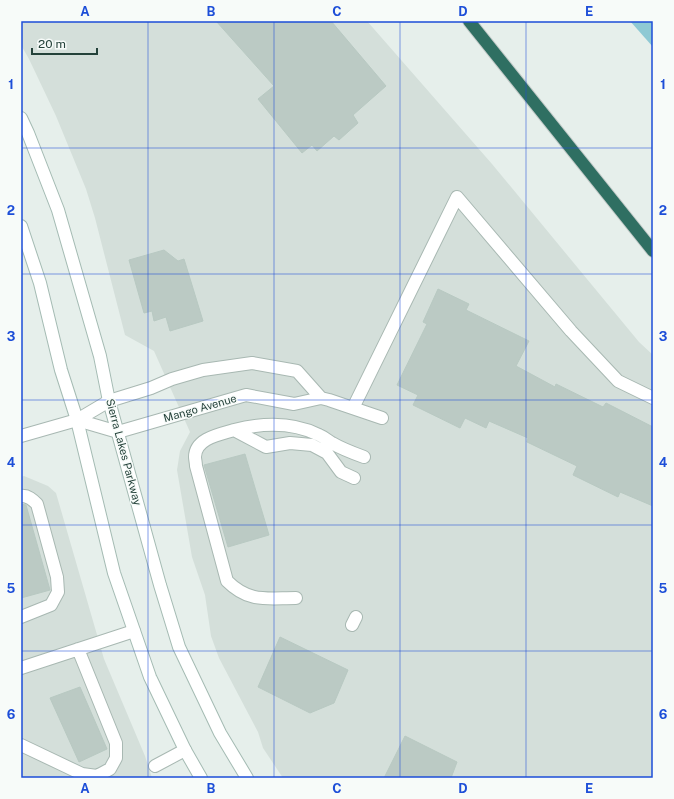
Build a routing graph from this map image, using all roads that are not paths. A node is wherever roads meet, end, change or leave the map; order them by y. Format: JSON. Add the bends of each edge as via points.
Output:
{"nodes":[{"id":1,"x":469,"y":21,"type":"edge"},
{"id":2,"x":21,"y":118,"type":"edge"},
{"id":3,"x":21,"y":226,"type":"edge"},
{"id":4,"x":653,"y":251,"type":"edge"},
{"id":5,"x":320,"y":398,"type":"junction"},
{"id":6,"x":653,"y":398,"type":"edge"},
{"id":7,"x":109,"y":401,"type":"junction"},
{"id":8,"x":353,"y":408,"type":"junction"},
{"id":9,"x":382,"y":418,"type":"dead end"},
{"id":10,"x":77,"y":420,"type":"junction"},
{"id":11,"x":234,"y":430,"type":"junction"},
{"id":12,"x":118,"y":432,"type":"junction"},
{"id":13,"x":21,"y":436,"type":"edge"},
{"id":14,"x":364,"y":457,"type":"dead end"},
{"id":15,"x":354,"y":478,"type":"dead end"},
{"id":16,"x":21,"y":496,"type":"edge"},
{"id":17,"x":296,"y":598,"type":"dead end"},
{"id":18,"x":21,"y":617,"type":"edge"},
{"id":19,"x":134,"y":631,"type":"junction"},
{"id":20,"x":78,"y":649,"type":"junction"},
{"id":21,"x":21,"y":668,"type":"edge"},
{"id":22,"x":21,"y":745,"type":"edge"},
{"id":23,"x":185,"y":750,"type":"junction"},
{"id":24,"x":155,"y":766,"type":"dead end"},
{"id":25,"x":201,"y":778,"type":"edge"},
{"id":26,"x":247,"y":778,"type":"edge"}],
"edges":[{"from":1,"to":4,"type":"highway"},
{"from":2,"to":7,"type":"street","name":"Sierra Lakes Parkway","via":[[58,210],[100,356]]},
{"from":3,"to":10,"type":"street","via":[[40,283],[61,370]]},
{"from":5,"to":7,"type":"street","via":[[297,372],[252,363],[203,370]]},
{"from":5,"to":8,"type":"street"},
{"from":5,"to":12,"type":"street","name":"Mango Avenue","via":[[294,404],[246,395]]},
{"from":6,"to":8,"type":"street","via":[[618,381],[571,331],[457,197]]},
{"from":7,"to":10,"type":"street"},
{"from":7,"to":12,"type":"street","name":"Sierra Lakes Parkway"},
{"from":8,"to":9,"type":"street"},
{"from":10,"to":12,"type":"street"},
{"from":10,"to":13,"type":"street"},
{"from":10,"to":19,"type":"street","via":[[114,574]]},
{"from":11,"to":14,"type":"street","via":[[258,425],[280,424],[297,427]]},
{"from":11,"to":15,"type":"street","via":[[266,447],[290,443],[312,445],[326,453],[341,472]]},
{"from":11,"to":17,"type":"street","via":[[205,440],[197,448],[195,456],[228,581],[234,588],[256,598]]},
{"from":12,"to":26,"type":"street","name":"Sierra Lakes Parkway","via":[[179,647],[220,733]]},
{"from":16,"to":18,"type":"street","via":[[37,504],[57,577],[58,592],[51,604]]},
{"from":19,"to":20,"type":"street"},
{"from":19,"to":23,"type":"street","via":[[150,677]]},
{"from":20,"to":21,"type":"street"},
{"from":20,"to":22,"type":"street","via":[[116,743],[116,758],[110,769],[98,776],[82,774]]},
{"from":23,"to":24,"type":"street"},
{"from":23,"to":25,"type":"street"}]}
